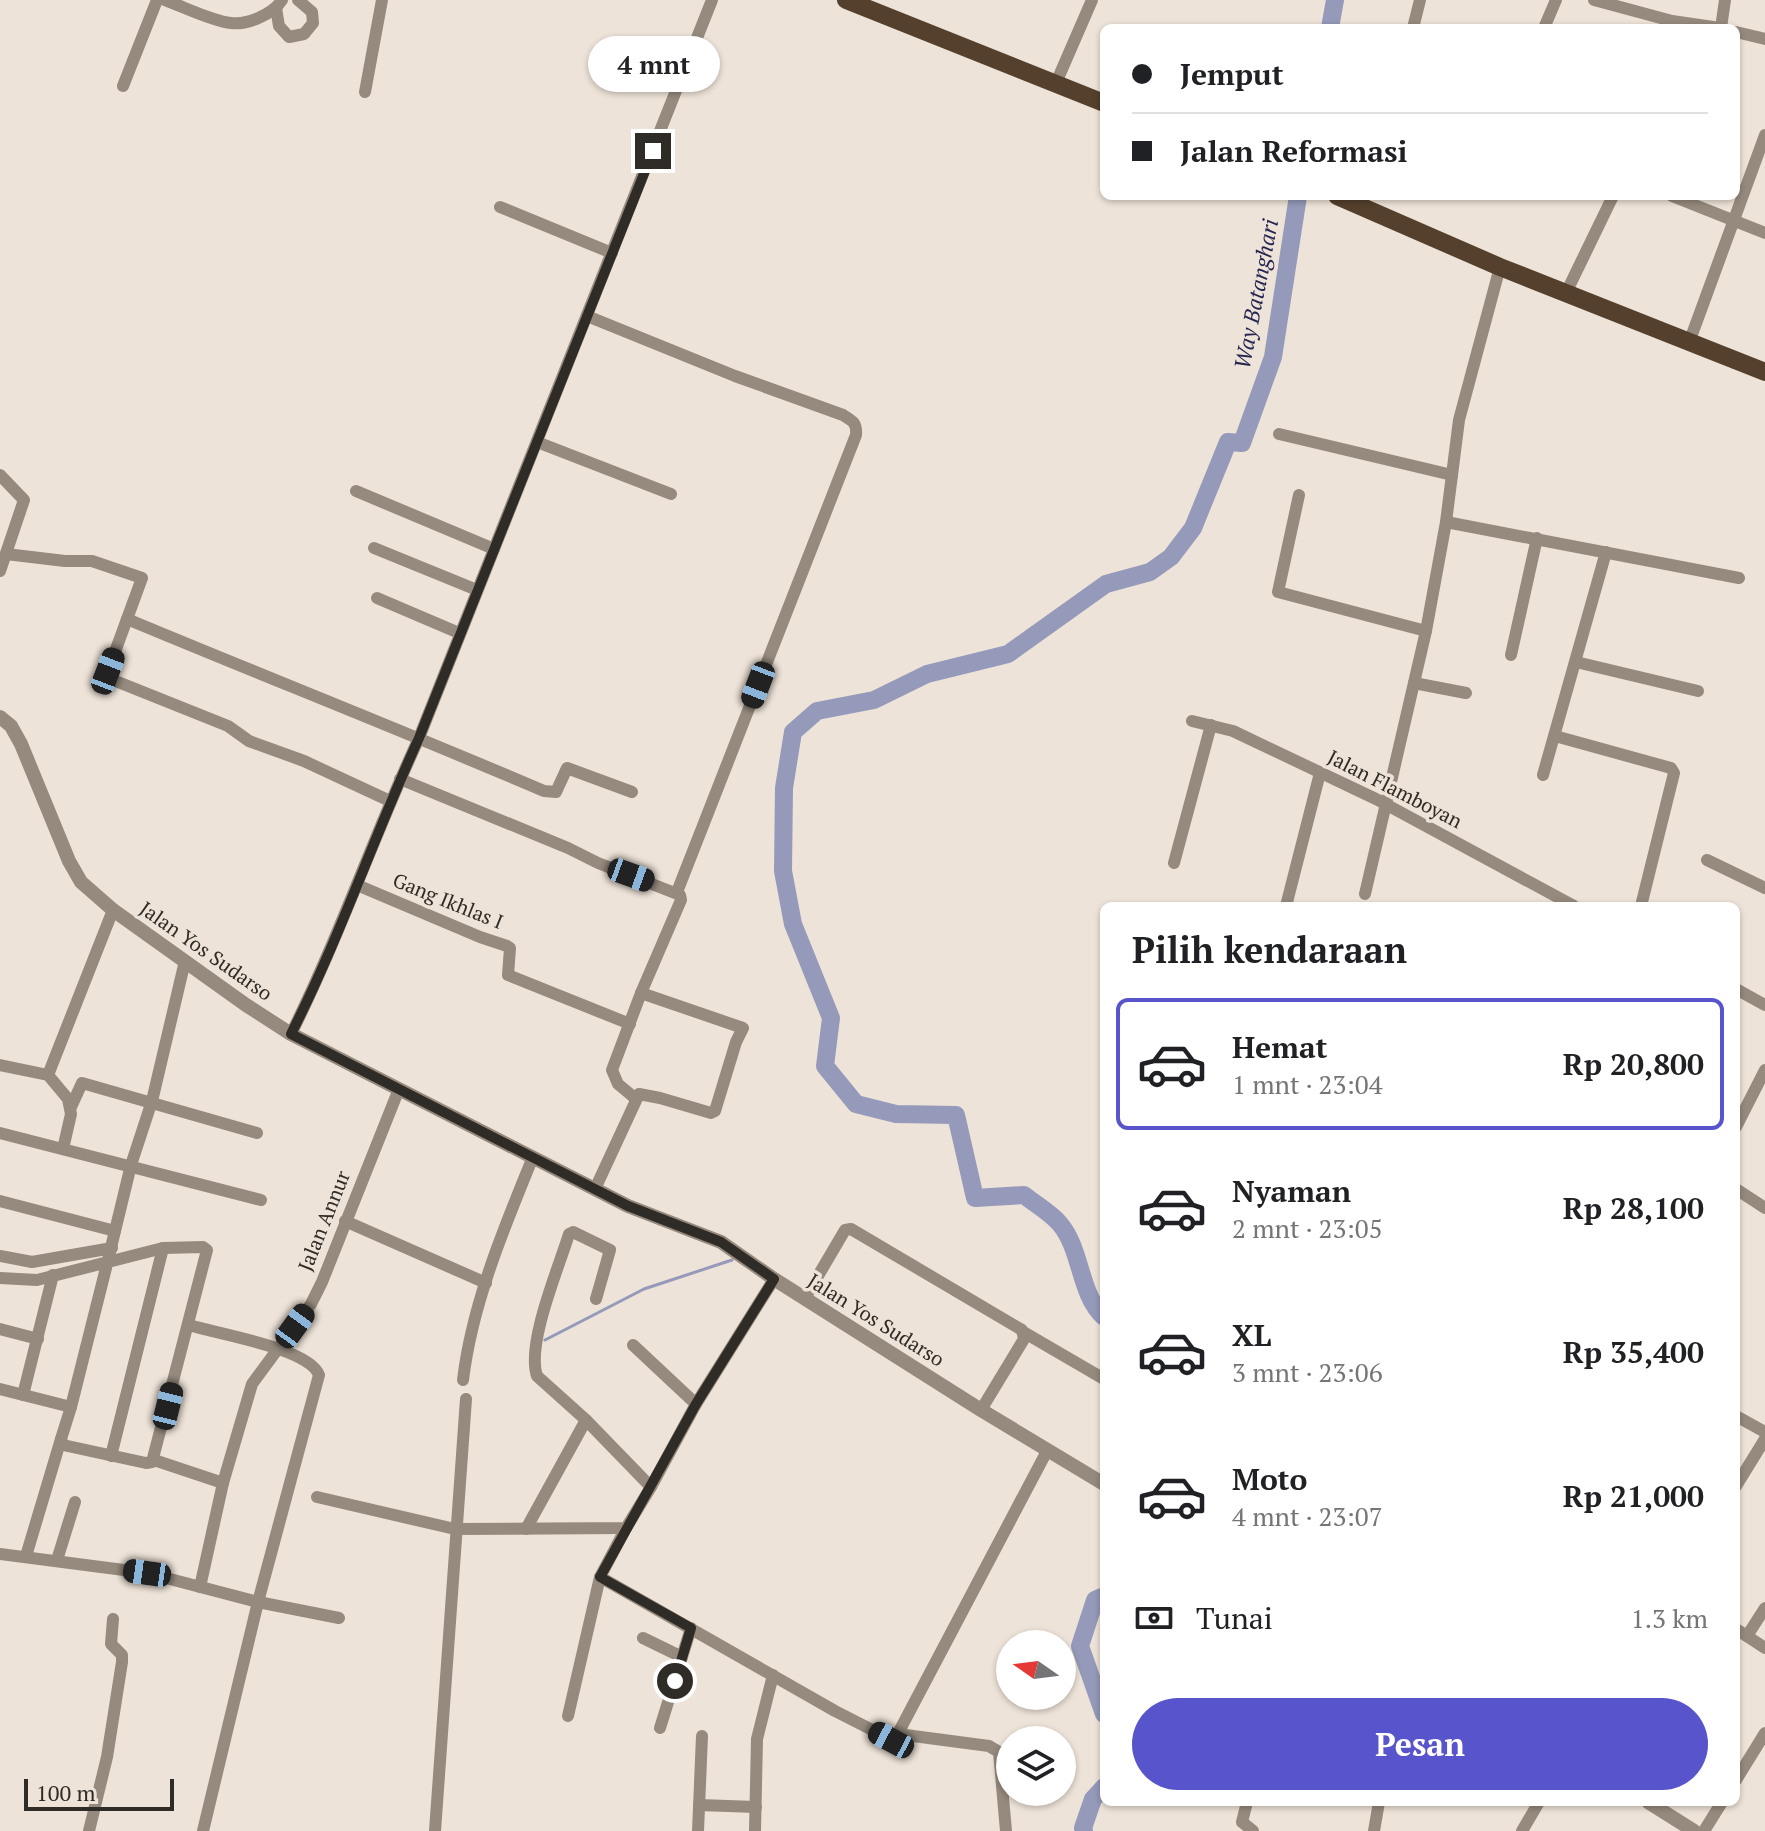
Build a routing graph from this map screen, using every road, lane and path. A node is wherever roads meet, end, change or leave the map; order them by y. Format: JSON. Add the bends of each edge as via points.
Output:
{"nodes":[{"id":1,"x":157,"y":0,"type":"edge"},
{"id":2,"x":165,"y":0,"type":"edge"},
{"id":3,"x":298,"y":0,"type":"edge"},
{"id":4,"x":382,"y":0,"type":"edge"},
{"id":5,"x":712,"y":0,"type":"edge"},
{"id":6,"x":846,"y":0,"type":"edge"},
{"id":7,"x":1092,"y":0,"type":"edge"},
{"id":8,"x":1420,"y":0,"type":"edge"},
{"id":9,"x":1556,"y":0,"type":"edge"},
{"id":10,"x":1594,"y":0,"type":"edge"},
{"id":11,"x":1725,"y":0,"type":"edge"},
{"id":12,"x":279,"y":4,"type":"edge"},
{"id":13,"x":1414,"y":24,"type":"edge"},
{"id":14,"x":1546,"y":24,"type":"edge"},
{"id":15,"x":1671,"y":24,"type":"edge"},
{"id":16,"x":1721,"y":24,"type":"edge"},
{"id":17,"x":1740,"y":33,"type":"edge"},
{"id":18,"x":1765,"y":39,"type":"edge"},
{"id":19,"x":1056,"y":83,"type":"junction"},
{"id":20,"x":123,"y":86,"type":"dead end"},
{"id":21,"x":365,"y":92,"type":"dead end"},
{"id":22,"x":1100,"y":101,"type":"edge"},
{"id":23,"x":1765,"y":135,"type":"edge"},
{"id":24,"x":1740,"y":199,"type":"edge"},
{"id":25,"x":1611,"y":200,"type":"edge"},
{"id":26,"x":1682,"y":200,"type":"edge"},
{"id":27,"x":1740,"y":200,"type":"edge"},
{"id":28,"x":1365,"y":201,"type":"edge"},
{"id":29,"x":500,"y":207,"type":"dead end"},
{"id":30,"x":1732,"y":220,"type":"junction"},
{"id":31,"x":1765,"y":233,"type":"edge"},
{"id":32,"x":612,"y":253,"type":"junction"},
{"id":33,"x":1500,"y":267,"type":"junction"},
{"id":34,"x":1566,"y":293,"type":"junction"},
{"id":35,"x":587,"y":316,"type":"junction"},
{"id":36,"x":1690,"y":340,"type":"junction"},
{"id":37,"x":1765,"y":372,"type":"edge"},
{"id":38,"x":1279,"y":434,"type":"dead end"},
{"id":39,"x":537,"y":442,"type":"junction"},
{"id":40,"x":0,"y":475,"type":"edge"},
{"id":41,"x":1452,"y":475,"type":"junction"},
{"id":42,"x":356,"y":491,"type":"dead end"},
{"id":43,"x":671,"y":494,"type":"dead end"},
{"id":44,"x":1299,"y":495,"type":"dead end"},
{"id":45,"x":1446,"y":522,"type":"junction"},
{"id":46,"x":1537,"y":538,"type":"junction"},
{"id":47,"x":6,"y":545,"type":"edge"},
{"id":48,"x":374,"y":548,"type":"dead end"},
{"id":49,"x":494,"y":549,"type":"junction"},
{"id":50,"x":1606,"y":552,"type":"junction"},
{"id":51,"x":0,"y":571,"type":"edge"},
{"id":52,"x":1739,"y":578,"type":"dead end"},
{"id":53,"x":477,"y":590,"type":"junction"},
{"id":54,"x":377,"y":598,"type":"dead end"},
{"id":55,"x":127,"y":619,"type":"junction"},
{"id":56,"x":1426,"y":631,"type":"junction"},
{"id":57,"x":459,"y":633,"type":"junction"},
{"id":58,"x":1511,"y":655,"type":"dead end"},
{"id":59,"x":1576,"y":662,"type":"junction"},
{"id":60,"x":1414,"y":683,"type":"junction"},
{"id":61,"x":1698,"y":691,"type":"dead end"},
{"id":62,"x":1466,"y":693,"type":"dead end"},
{"id":63,"x":0,"y":717,"type":"edge"},
{"id":64,"x":1192,"y":721,"type":"dead end"},
{"id":65,"x":1211,"y":725,"type":"junction"},
{"id":66,"x":1555,"y":736,"type":"junction"},
{"id":67,"x":419,"y":738,"type":"junction"},
{"id":68,"x":1320,"y":773,"type":"junction"},
{"id":69,"x":1543,"y":775,"type":"dead end"},
{"id":70,"x":400,"y":779,"type":"junction"},
{"id":71,"x":632,"y":792,"type":"dead end"},
{"id":72,"x":390,"y":801,"type":"junction"},
{"id":73,"x":1385,"y":806,"type":"junction"},
{"id":74,"x":1707,"y":860,"type":"dead end"},
{"id":75,"x":1174,"y":863,"type":"dead end"},
{"id":76,"x":357,"y":885,"type":"junction"},
{"id":77,"x":1765,"y":888,"type":"edge"},
{"id":78,"x":677,"y":892,"type":"junction"},
{"id":79,"x":1365,"y":894,"type":"dead end"},
{"id":80,"x":1548,"y":900,"type":"edge"},
{"id":81,"x":1287,"y":902,"type":"edge"},
{"id":82,"x":1642,"y":902,"type":"edge"},
{"id":83,"x":113,"y":910,"type":"junction"},
{"id":84,"x":185,"y":961,"type":"junction"},
{"id":85,"x":1740,"y":991,"type":"edge"},
{"id":86,"x":641,"y":993,"type":"junction"},
{"id":87,"x":1765,"y":1005,"type":"edge"},
{"id":88,"x":630,"y":1024,"type":"junction"},
{"id":89,"x":291,"y":1034,"type":"junction"},
{"id":90,"x":0,"y":1065,"type":"edge"},
{"id":91,"x":1765,"y":1070,"type":"edge"},
{"id":92,"x":48,"y":1075,"type":"junction"},
{"id":93,"x":399,"y":1089,"type":"junction"},
{"id":94,"x":636,"y":1099,"type":"junction"},
{"id":95,"x":152,"y":1101,"type":"junction"},
{"id":96,"x":71,"y":1107,"type":"junction"},
{"id":97,"x":1740,"y":1119,"type":"edge"},
{"id":98,"x":0,"y":1133,"type":"edge"},
{"id":99,"x":257,"y":1133,"type":"dead end"},
{"id":100,"x":63,"y":1149,"type":"junction"},
{"id":101,"x":533,"y":1157,"type":"junction"},
{"id":102,"x":131,"y":1165,"type":"junction"},
{"id":103,"x":595,"y":1189,"type":"junction"},
{"id":104,"x":1740,"y":1192,"type":"edge"},
{"id":105,"x":261,"y":1200,"type":"dead end"},
{"id":106,"x":0,"y":1201,"type":"edge"},
{"id":107,"x":1765,"y":1208,"type":"edge"},
{"id":108,"x":345,"y":1221,"type":"junction"},
{"id":109,"x":115,"y":1231,"type":"junction"},
{"id":110,"x":112,"y":1248,"type":"junction"},
{"id":111,"x":163,"y":1248,"type":"junction"},
{"id":112,"x":0,"y":1256,"type":"edge"},
{"id":113,"x":107,"y":1264,"type":"junction"},
{"id":114,"x":53,"y":1275,"type":"junction"},
{"id":115,"x":0,"y":1278,"type":"edge"},
{"id":116,"x":774,"y":1279,"type":"junction"},
{"id":117,"x":486,"y":1283,"type":"junction"},
{"id":118,"x":805,"y":1298,"type":"junction"},
{"id":119,"x":596,"y":1299,"type":"dead end"},
{"id":120,"x":189,"y":1325,"type":"junction"},
{"id":121,"x":0,"y":1329,"type":"edge"},
{"id":122,"x":1025,"y":1333,"type":"junction"},
{"id":123,"x":38,"y":1339,"type":"junction"},
{"id":124,"x":633,"y":1345,"type":"dead end"},
{"id":125,"x":279,"y":1347,"type":"junction"},
{"id":126,"x":1100,"y":1377,"type":"edge"},
{"id":127,"x":463,"y":1380,"type":"dead end"},
{"id":128,"x":0,"y":1389,"type":"edge"},
{"id":129,"x":23,"y":1395,"type":"junction"},
{"id":130,"x":466,"y":1399,"type":"dead end"},
{"id":131,"x":696,"y":1404,"type":"junction"},
{"id":132,"x":71,"y":1407,"type":"junction"},
{"id":133,"x":981,"y":1410,"type":"junction"},
{"id":134,"x":1740,"y":1418,"type":"edge"},
{"id":135,"x":586,"y":1420,"type":"junction"},
{"id":136,"x":1765,"y":1432,"type":"edge"},
{"id":137,"x":61,"y":1439,"type":"junction"},
{"id":138,"x":1765,"y":1439,"type":"edge"},
{"id":139,"x":1047,"y":1451,"type":"junction"},
{"id":140,"x":111,"y":1456,"type":"junction"},
{"id":141,"x":154,"y":1460,"type":"junction"},
{"id":142,"x":1740,"y":1480,"type":"edge"},
{"id":143,"x":1100,"y":1482,"type":"edge"},
{"id":144,"x":223,"y":1483,"type":"junction"},
{"id":145,"x":651,"y":1487,"type":"junction"},
{"id":146,"x":317,"y":1497,"type":"dead end"},
{"id":147,"x":75,"y":1502,"type":"dead end"},
{"id":148,"x":626,"y":1528,"type":"junction"},
{"id":149,"x":455,"y":1529,"type":"junction"},
{"id":150,"x":526,"y":1529,"type":"junction"},
{"id":151,"x":4,"y":1554,"type":"edge"},
{"id":152,"x":26,"y":1556,"type":"junction"},
{"id":153,"x":57,"y":1560,"type":"junction"},
{"id":154,"x":600,"y":1577,"type":"junction"},
{"id":155,"x":200,"y":1587,"type":"junction"},
{"id":156,"x":258,"y":1602,"type":"junction"},
{"id":157,"x":1765,"y":1608,"type":"edge"},
{"id":158,"x":339,"y":1618,"type":"dead end"},
{"id":159,"x":113,"y":1619,"type":"dead end"},
{"id":160,"x":691,"y":1628,"type":"junction"},
{"id":161,"x":1741,"y":1632,"type":"edge"},
{"id":162,"x":643,"y":1638,"type":"dead end"},
{"id":163,"x":1765,"y":1648,"type":"edge"},
{"id":164,"x":682,"y":1657,"type":"junction"},
{"id":165,"x":773,"y":1675,"type":"junction"},
{"id":166,"x":568,"y":1716,"type":"dead end"},
{"id":167,"x":660,"y":1728,"type":"dead end"},
{"id":168,"x":1765,"y":1733,"type":"edge"},
{"id":169,"x":898,"y":1734,"type":"junction"},
{"id":170,"x":702,"y":1736,"type":"dead end"},
{"id":171,"x":996,"y":1750,"type":"edge"},
{"id":172,"x":1740,"y":1774,"type":"edge"},
{"id":173,"x":699,"y":1805,"type":"junction"},
{"id":174,"x":1006,"y":1806,"type":"edge"},
{"id":175,"x":1246,"y":1806,"type":"edge"},
{"id":176,"x":1378,"y":1806,"type":"edge"},
{"id":177,"x":1537,"y":1806,"type":"edge"},
{"id":178,"x":1654,"y":1806,"type":"edge"},
{"id":179,"x":1720,"y":1806,"type":"edge"},
{"id":180,"x":756,"y":1807,"type":"junction"},
{"id":181,"x":89,"y":1831,"type":"edge"},
{"id":182,"x":203,"y":1831,"type":"edge"},
{"id":183,"x":435,"y":1831,"type":"edge"},
{"id":184,"x":698,"y":1831,"type":"edge"},
{"id":185,"x":755,"y":1831,"type":"edge"},
{"id":186,"x":1006,"y":1831,"type":"edge"},
{"id":187,"x":1253,"y":1831,"type":"edge"},
{"id":188,"x":1374,"y":1831,"type":"edge"},
{"id":189,"x":1522,"y":1831,"type":"edge"},
{"id":190,"x":1694,"y":1831,"type":"edge"},
{"id":191,"x":1704,"y":1831,"type":"edge"}],
"edges":[{"from":1,"to":20,"type":"street"},
{"from":2,"to":12,"type":"street","via":[[233,23],[255,19]]},
{"from":3,"to":12,"type":"street","via":[[312,12],[313,23],[304,34],[289,37],[279,26]]},
{"from":4,"to":21,"type":"street"},
{"from":5,"to":32,"type":"street"},
{"from":6,"to":19,"type":"main road"},
{"from":7,"to":19,"type":"street"},
{"from":8,"to":13,"type":"street"},
{"from":9,"to":14,"type":"street"},
{"from":10,"to":15,"type":"street"},
{"from":11,"to":16,"type":"street"},
{"from":17,"to":18,"type":"street"},
{"from":19,"to":22,"type":"main road"},
{"from":23,"to":24,"type":"street"},
{"from":25,"to":34,"type":"street"},
{"from":26,"to":30,"type":"street"},
{"from":27,"to":30,"type":"street"},
{"from":28,"to":33,"type":"main road"},
{"from":29,"to":32,"type":"street"},
{"from":30,"to":31,"type":"street"},
{"from":30,"to":36,"type":"street"},
{"from":32,"to":35,"type":"street"},
{"from":33,"to":34,"type":"main road"},
{"from":33,"to":41,"type":"street","via":[[1459,420]]},
{"from":34,"to":36,"type":"main road"},
{"from":35,"to":39,"type":"street"},
{"from":35,"to":78,"type":"street","via":[[843,415],[856,427]]},
{"from":36,"to":37,"type":"main road"},
{"from":38,"to":41,"type":"street"},
{"from":39,"to":43,"type":"street"},
{"from":39,"to":49,"type":"street"},
{"from":40,"to":47,"type":"street","via":[[24,500]]},
{"from":41,"to":45,"type":"street"},
{"from":42,"to":49,"type":"street"},
{"from":44,"to":56,"type":"street","via":[[1278,592]]},
{"from":45,"to":46,"type":"street"},
{"from":45,"to":56,"type":"street"},
{"from":46,"to":50,"type":"street"},
{"from":46,"to":58,"type":"street"},
{"from":47,"to":51,"type":"street"},
{"from":47,"to":55,"type":"street","via":[[65,561],[92,561],[142,578]]},
{"from":48,"to":53,"type":"street"},
{"from":49,"to":53,"type":"street"},
{"from":50,"to":52,"type":"street"},
{"from":50,"to":59,"type":"street"},
{"from":53,"to":57,"type":"street"},
{"from":54,"to":57,"type":"street"},
{"from":55,"to":67,"type":"street"},
{"from":55,"to":72,"type":"street","via":[[108,678]]},
{"from":56,"to":60,"type":"street"},
{"from":57,"to":67,"type":"street"},
{"from":59,"to":61,"type":"street"},
{"from":59,"to":66,"type":"street"},
{"from":60,"to":62,"type":"street"},
{"from":60,"to":73,"type":"street"},
{"from":63,"to":83,"type":"street","name":"Jalan Yos Sudarso","via":[[21,744],[81,882]]},
{"from":64,"to":65,"type":"street","name":"Jalan Flamboyan"},
{"from":65,"to":68,"type":"street","name":"Jalan Flamboyan"},
{"from":65,"to":75,"type":"street"},
{"from":66,"to":69,"type":"street"},
{"from":66,"to":82,"type":"street","via":[[1674,773]]},
{"from":67,"to":70,"type":"street"},
{"from":67,"to":71,"type":"street","via":[[552,793],[566,768]]},
{"from":68,"to":73,"type":"street","name":"Jalan Flamboyan"},
{"from":68,"to":81,"type":"street"},
{"from":70,"to":72,"type":"street"},
{"from":70,"to":78,"type":"street"},
{"from":72,"to":76,"type":"street"},
{"from":73,"to":79,"type":"street"},
{"from":73,"to":80,"type":"street","name":"Jalan Flamboyan"},
{"from":74,"to":77,"type":"street"},
{"from":76,"to":88,"type":"street","name":"Gang Ikhlas I","via":[[507,946],[508,975]]},
{"from":76,"to":89,"type":"street"},
{"from":78,"to":86,"type":"street","via":[[681,900]]},
{"from":83,"to":84,"type":"street","name":"Jalan Yos Sudarso"},
{"from":83,"to":92,"type":"street"},
{"from":84,"to":89,"type":"street","name":"Jalan Yos Sudarso"},
{"from":84,"to":95,"type":"street"},
{"from":85,"to":87,"type":"street"},
{"from":86,"to":88,"type":"street"},
{"from":86,"to":94,"type":"street","via":[[743,1028],[715,1111],[644,1094]]},
{"from":88,"to":94,"type":"street","via":[[612,1070],[618,1084]]},
{"from":89,"to":93,"type":"street","name":"Jalan Yos Sudarso"},
{"from":90,"to":92,"type":"street"},
{"from":91,"to":97,"type":"street"},
{"from":92,"to":96,"type":"street"},
{"from":93,"to":101,"type":"street","name":"Jalan Yos Sudarso"},
{"from":93,"to":108,"type":"street","name":"Jalan Annur"},
{"from":94,"to":103,"type":"street"},
{"from":95,"to":96,"type":"street","via":[[82,1083]]},
{"from":95,"to":99,"type":"street"},
{"from":95,"to":102,"type":"street"},
{"from":96,"to":100,"type":"street"},
{"from":98,"to":100,"type":"street"},
{"from":100,"to":102,"type":"street"},
{"from":101,"to":103,"type":"street","name":"Jalan Yos Sudarso"},
{"from":101,"to":117,"type":"street"},
{"from":102,"to":105,"type":"street"},
{"from":102,"to":109,"type":"street"},
{"from":103,"to":116,"type":"street","name":"Jalan Yos Sudarso","via":[[721,1242]]},
{"from":104,"to":107,"type":"street"},
{"from":106,"to":109,"type":"street"},
{"from":108,"to":117,"type":"street"},
{"from":108,"to":125,"type":"street","name":"Jalan Annur","via":[[316,1293]]},
{"from":109,"to":110,"type":"street"},
{"from":110,"to":112,"type":"street","via":[[32,1262]]},
{"from":110,"to":113,"type":"street"},
{"from":111,"to":113,"type":"street"},
{"from":111,"to":120,"type":"street","via":[[207,1250]]},
{"from":111,"to":140,"type":"street"},
{"from":113,"to":114,"type":"street"},
{"from":113,"to":132,"type":"street"},
{"from":114,"to":115,"type":"street","via":[[37,1280]]},
{"from":114,"to":123,"type":"street"},
{"from":116,"to":118,"type":"street","name":"Jalan Yos Sudarso"},
{"from":116,"to":131,"type":"street"},
{"from":117,"to":127,"type":"street","via":[[467,1344]]},
{"from":118,"to":122,"type":"street","via":[[845,1230],[851,1229]]},
{"from":118,"to":133,"type":"street","name":"Jalan Yos Sudarso"},
{"from":119,"to":135,"type":"street","via":[[610,1250],[573,1232],[540,1327],[534,1367],[537,1376]]},
{"from":120,"to":125,"type":"street"},
{"from":120,"to":141,"type":"street"},
{"from":121,"to":123,"type":"street"},
{"from":122,"to":126,"type":"street"},
{"from":122,"to":133,"type":"street"},
{"from":123,"to":129,"type":"street"},
{"from":124,"to":131,"type":"street"},
{"from":125,"to":144,"type":"street","name":"Jalan Annur","via":[[252,1384]]},
{"from":125,"to":156,"type":"street","via":[[319,1375]]},
{"from":128,"to":129,"type":"street"},
{"from":129,"to":132,"type":"street"},
{"from":130,"to":149,"type":"street"},
{"from":131,"to":145,"type":"street"},
{"from":132,"to":137,"type":"street"},
{"from":133,"to":139,"type":"street","name":"Jalan Yos Sudarso"},
{"from":134,"to":136,"type":"street"},
{"from":135,"to":145,"type":"street"},
{"from":135,"to":150,"type":"street"},
{"from":137,"to":140,"type":"street","via":[[63,1445]]},
{"from":137,"to":152,"type":"street"},
{"from":138,"to":142,"type":"street"},
{"from":139,"to":143,"type":"street","name":"Jalan Yos Sudarso"},
{"from":139,"to":169,"type":"street"},
{"from":140,"to":141,"type":"street"},
{"from":141,"to":144,"type":"street"},
{"from":144,"to":155,"type":"street","name":"Jalan Annur"},
{"from":145,"to":148,"type":"street"},
{"from":146,"to":149,"type":"street"},
{"from":147,"to":153,"type":"street"},
{"from":148,"to":150,"type":"street"},
{"from":148,"to":154,"type":"street"},
{"from":149,"to":150,"type":"street"},
{"from":149,"to":183,"type":"street"},
{"from":151,"to":152,"type":"street"},
{"from":152,"to":153,"type":"street"},
{"from":153,"to":155,"type":"street"},
{"from":154,"to":160,"type":"street"},
{"from":154,"to":166,"type":"street"},
{"from":155,"to":156,"type":"street"},
{"from":156,"to":158,"type":"street"},
{"from":156,"to":182,"type":"street"},
{"from":157,"to":161,"type":"street"},
{"from":159,"to":181,"type":"street","via":[[111,1644],[122,1662]]},
{"from":160,"to":164,"type":"street"},
{"from":160,"to":165,"type":"street"},
{"from":161,"to":163,"type":"street"},
{"from":162,"to":164,"type":"street"},
{"from":164,"to":167,"type":"street"},
{"from":165,"to":169,"type":"street","via":[[891,1740]]},
{"from":165,"to":180,"type":"street","via":[[757,1739]]},
{"from":168,"to":172,"type":"street"},
{"from":169,"to":171,"type":"street"},
{"from":170,"to":173,"type":"street"},
{"from":173,"to":180,"type":"street"},
{"from":173,"to":184,"type":"street"},
{"from":174,"to":186,"type":"street"},
{"from":175,"to":187,"type":"street","via":[[1242,1822]]},
{"from":176,"to":188,"type":"street"},
{"from":177,"to":189,"type":"street"},
{"from":178,"to":190,"type":"street"},
{"from":179,"to":191,"type":"street"},
{"from":180,"to":185,"type":"street"}]}
